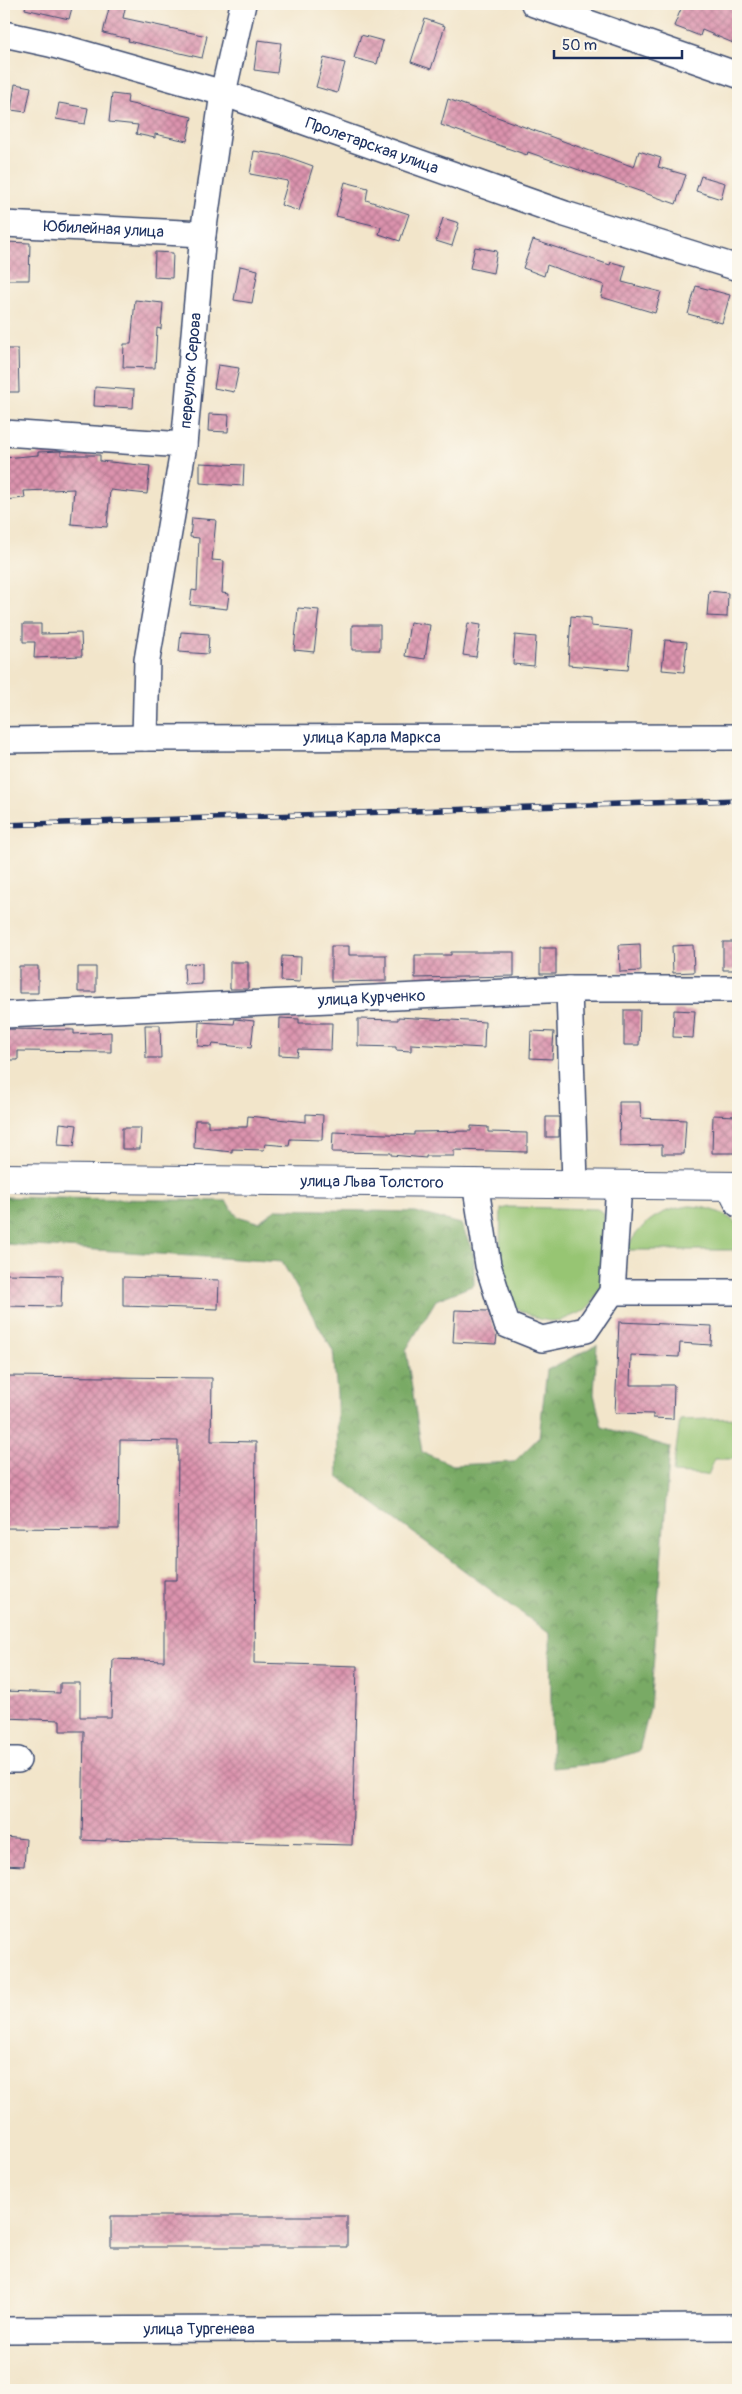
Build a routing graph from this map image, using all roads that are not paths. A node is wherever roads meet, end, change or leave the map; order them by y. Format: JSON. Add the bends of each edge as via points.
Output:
{"nodes":[{"id":1,"x":243,"y":4,"type":"edge"},
{"id":2,"x":534,"y":4,"type":"edge"},
{"id":3,"x":4,"y":34,"type":"edge"},
{"id":4,"x":738,"y":75,"type":"edge"},
{"id":5,"x":223,"y":93,"type":"junction"},
{"id":6,"x":4,"y":224,"type":"edge"},
{"id":7,"x":203,"y":234,"type":"junction"},
{"id":8,"x":738,"y":268,"type":"edge"},
{"id":9,"x":4,"y":433,"type":"edge"},
{"id":10,"x":184,"y":445,"type":"junction"},
{"id":11,"x":738,"y":737,"type":"edge"},
{"id":12,"x":145,"y":738,"type":"junction"},
{"id":13,"x":4,"y":740,"type":"edge"},
{"id":14,"x":569,"y":989,"type":"junction"},
{"id":15,"x":738,"y":989,"type":"edge"},
{"id":16,"x":4,"y":1014,"type":"edge"},
{"id":17,"x":4,"y":1178,"type":"edge"},
{"id":18,"x":475,"y":1182,"type":"junction"},
{"id":19,"x":575,"y":1183,"type":"junction"},
{"id":20,"x":619,"y":1184,"type":"junction"},
{"id":21,"x":735,"y":1192,"type":"edge"},
{"id":22,"x":612,"y":1292,"type":"junction"},
{"id":23,"x":738,"y":1292,"type":"edge"},
{"id":24,"x":738,"y":2327,"type":"edge"},
{"id":25,"x":4,"y":2330,"type":"edge"}],
"edges":[{"from":1,"to":5,"type":"street","name":"переулок Серова"},
{"from":2,"to":4,"type":"street"},
{"from":3,"to":5,"type":"street","name":"Пролетарская улица"},
{"from":5,"to":7,"type":"street","name":"переулок Серова"},
{"from":5,"to":8,"type":"street","name":"Пролетарская улица","via":[[565,214]]},
{"from":6,"to":7,"type":"street","name":"Юбилейная улица"},
{"from":7,"to":10,"type":"street","name":"переулок Серова"},
{"from":9,"to":10,"type":"street"},
{"from":10,"to":12,"type":"street","name":"переулок Серова","via":[[147,660]]},
{"from":11,"to":12,"type":"street","name":"улица Карла Маркса"},
{"from":12,"to":13,"type":"street","name":"улица Карла Маркса"},
{"from":14,"to":15,"type":"street","name":"улица Курченко"},
{"from":14,"to":16,"type":"street","name":"улица Курченко"},
{"from":14,"to":19,"type":"street"},
{"from":17,"to":18,"type":"main road","name":"улица Льва Толстого"},
{"from":18,"to":19,"type":"main road","name":"улица Льва Толстого"},
{"from":18,"to":22,"type":"street","via":[[488,1265],[507,1325],[542,1339],[586,1330]]},
{"from":19,"to":20,"type":"main road","name":"улица Льва Толстого"},
{"from":20,"to":21,"type":"main road","name":"улица Льва Толстого"},
{"from":20,"to":22,"type":"street"},
{"from":22,"to":23,"type":"street"},
{"from":24,"to":25,"type":"street","name":"улица Тургенева"}]}
